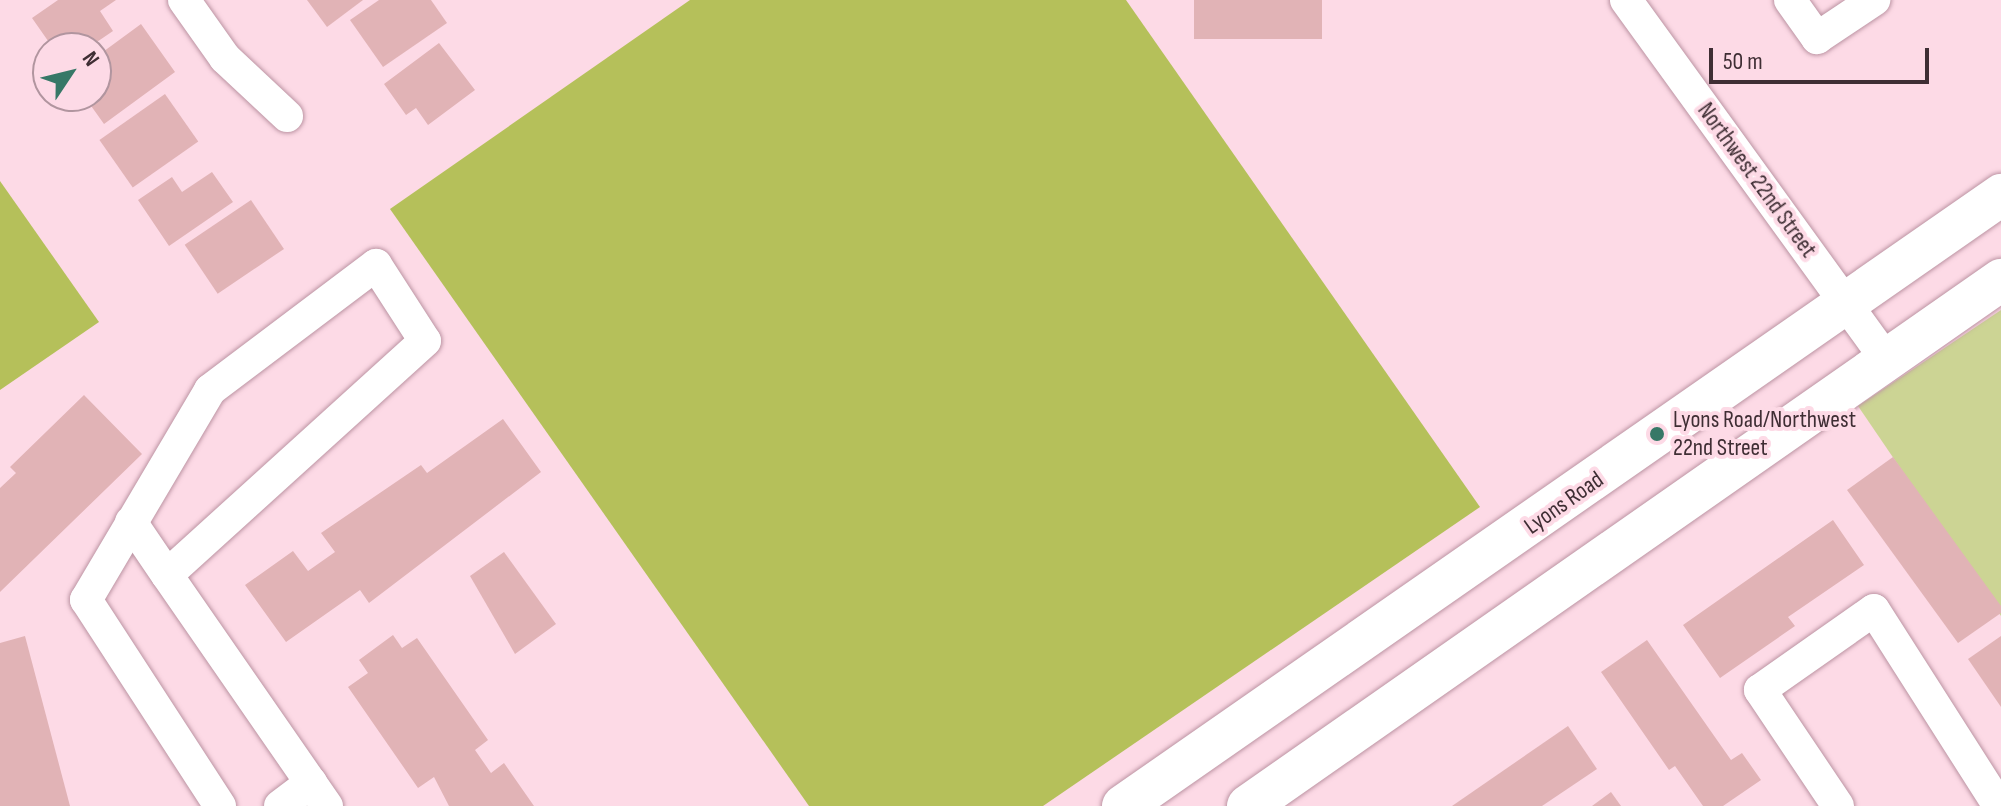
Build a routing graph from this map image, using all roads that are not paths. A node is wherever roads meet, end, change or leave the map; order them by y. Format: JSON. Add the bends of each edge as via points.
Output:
{"nodes":[{"id":1,"x":184,"y":0,"type":"edge"},
{"id":2,"x":1626,"y":0,"type":"edge"},
{"id":3,"x":1790,"y":0,"type":"edge"},
{"id":4,"x":1874,"y":0,"type":"edge"},
{"id":5,"x":287,"y":116,"type":"dead end"},
{"id":6,"x":2001,"y":195,"type":"edge"},
{"id":7,"x":2001,"y":280,"type":"edge"},
{"id":8,"x":1847,"y":304,"type":"junction"},
{"id":9,"x":1887,"y":360,"type":"junction"},
{"id":10,"x":131,"y":522,"type":"junction"},
{"id":11,"x":167,"y":575,"type":"junction"},
{"id":12,"x":319,"y":794,"type":"edge"},
{"id":13,"x":220,"y":806,"type":"edge"},
{"id":14,"x":280,"y":806,"type":"edge"},
{"id":15,"x":1123,"y":806,"type":"edge"},
{"id":16,"x":1248,"y":806,"type":"edge"},
{"id":17,"x":1838,"y":806,"type":"edge"},
{"id":18,"x":1999,"y":806,"type":"edge"}],
"edges":[{"from":1,"to":5,"type":"street","via":[[225,58]]},
{"from":2,"to":8,"type":"street","name":"Northwest 22nd Street"},
{"from":3,"to":4,"type":"street","via":[[1817,38]]},
{"from":6,"to":8,"type":"main road","name":"Lyons Road"},
{"from":7,"to":9,"type":"main road"},
{"from":8,"to":9,"type":"street","name":"Northwest 22nd Street"},
{"from":8,"to":15,"type":"main road","name":"Lyons Road"},
{"from":9,"to":16,"type":"main road"},
{"from":10,"to":11,"type":"street"},
{"from":10,"to":11,"type":"street","via":[[210,390],[376,265],[425,341]]},
{"from":10,"to":13,"type":"street","via":[[86,600]]},
{"from":11,"to":12,"type":"street"},
{"from":12,"to":14,"type":"street"},
{"from":17,"to":18,"type":"street","via":[[1760,690],[1874,610]]}]}
